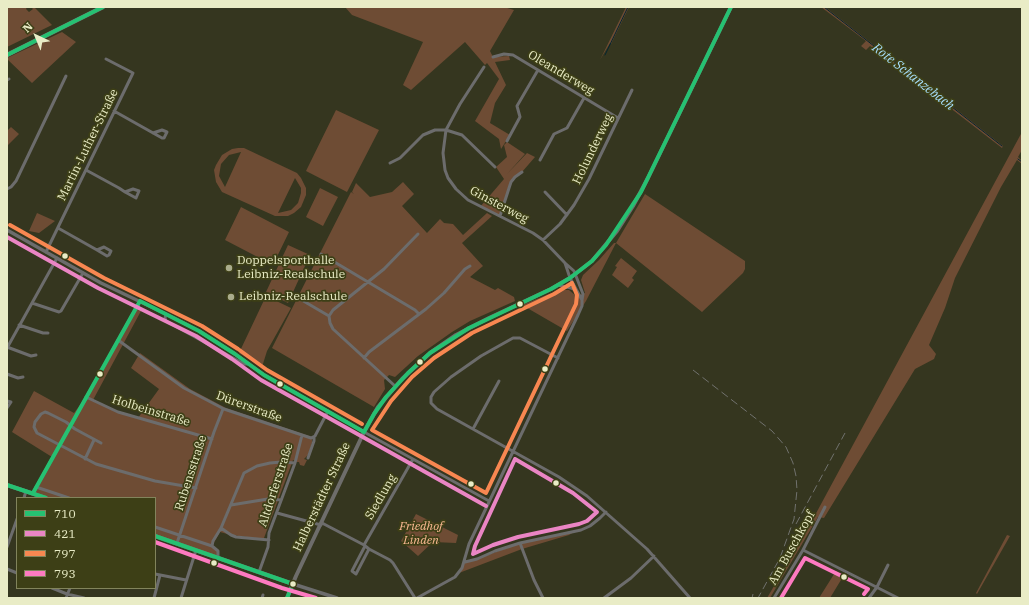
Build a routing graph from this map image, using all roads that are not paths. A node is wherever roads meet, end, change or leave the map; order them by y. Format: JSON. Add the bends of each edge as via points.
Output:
{"nodes":[{"id":1,"x":103,"y":7,"type":"edge"},
{"id":2,"x":731,"y":7,"type":"edge"},
{"id":3,"x":7,"y":55,"type":"edge"},
{"id":4,"x":493,"y":57,"type":"dead end"},
{"id":5,"x":106,"y":59,"type":"dead end"},
{"id":6,"x":484,"y":66,"type":"dead end"},
{"id":7,"x":538,"y":70,"type":"junction"},
{"id":8,"x":66,"y":76,"type":"dead end"},
{"id":9,"x":632,"y":90,"type":"dead end"},
{"id":10,"x":584,"y":98,"type":"junction"},
{"id":11,"x":114,"y":111,"type":"junction"},
{"id":12,"x":618,"y":118,"type":"junction"},
{"id":13,"x":446,"y":130,"type":"junction"},
{"id":14,"x":153,"y":133,"type":"dead end"},
{"id":15,"x":506,"y":141,"type":"dead end"},
{"id":16,"x":540,"y":160,"type":"dead end"},
{"id":17,"x":390,"y":163,"type":"dead end"},
{"id":18,"x":495,"y":167,"type":"dead end"},
{"id":19,"x":86,"y":170,"type":"junction"},
{"id":20,"x":522,"y":172,"type":"dead end"},
{"id":21,"x":7,"y":189,"type":"edge"},
{"id":22,"x":125,"y":192,"type":"dead end"},
{"id":23,"x":545,"y":192,"type":"dead end"},
{"id":24,"x":567,"y":215,"type":"junction"},
{"id":25,"x":500,"y":216,"type":"junction"},
{"id":26,"x":58,"y":228,"type":"junction"},
{"id":27,"x":8,"y":231,"type":"edge"},
{"id":28,"x":418,"y":234,"type":"dead end"},
{"id":29,"x":7,"y":236,"type":"edge"},
{"id":30,"x":543,"y":240,"type":"junction"},
{"id":31,"x":97,"y":250,"type":"dead end"},
{"id":32,"x":46,"y":252,"type":"junction"},
{"id":33,"x":321,"y":254,"type":"dead end"},
{"id":34,"x":57,"y":258,"type":"junction"},
{"id":35,"x":565,"y":263,"type":"junction"},
{"id":36,"x":470,"y":266,"type":"dead end"},
{"id":37,"x":83,"y":273,"type":"junction"},
{"id":38,"x":575,"y":274,"type":"junction"},
{"id":39,"x":570,"y":278,"type":"junction"},
{"id":40,"x":368,"y":284,"type":"junction"},
{"id":41,"x":558,"y":285,"type":"junction"},
{"id":42,"x":577,"y":291,"type":"junction"},
{"id":43,"x":300,"y":299,"type":"dead end"},
{"id":44,"x":582,"y":300,"type":"junction"},
{"id":45,"x":140,"y":301,"type":"junction"},
{"id":46,"x":32,"y":303,"type":"junction"},
{"id":47,"x":166,"y":314,"type":"junction"},
{"id":48,"x":419,"y":314,"type":"junction"},
{"id":49,"x":329,"y":316,"type":"junction"},
{"id":50,"x":19,"y":325,"type":"junction"},
{"id":51,"x":48,"y":333,"type":"dead end"},
{"id":52,"x":118,"y":340,"type":"junction"},
{"id":53,"x":7,"y":347,"type":"edge"},
{"id":54,"x":36,"y":355,"type":"dead end"},
{"id":55,"x":364,"y":358,"type":"junction"},
{"id":56,"x":558,"y":358,"type":"junction"},
{"id":57,"x":249,"y":364,"type":"junction"},
{"id":58,"x":7,"y":374,"type":"edge"},
{"id":59,"x":23,"y":377,"type":"dead end"},
{"id":60,"x":500,"y":381,"type":"dead end"},
{"id":61,"x":395,"y":386,"type":"junction"},
{"id":62,"x":86,"y":397,"type":"junction"},
{"id":63,"x":9,"y":402,"type":"edge"},
{"id":64,"x":7,"y":408,"type":"edge"},
{"id":65,"x":223,"y":409,"type":"junction"},
{"id":66,"x":328,"y":411,"type":"junction"},
{"id":67,"x":70,"y":426,"type":"junction"},
{"id":68,"x":473,"y":429,"type":"junction"},
{"id":69,"x":364,"y":432,"type":"junction"},
{"id":70,"x":302,"y":435,"type":"junction"},
{"id":71,"x":314,"y":438,"type":"junction"},
{"id":72,"x":212,"y":439,"type":"junction"},
{"id":73,"x":94,"y":440,"type":"junction"},
{"id":74,"x":101,"y":443,"type":"dead end"},
{"id":75,"x":59,"y":446,"type":"junction"},
{"id":76,"x":512,"y":452,"type":"junction"},
{"id":77,"x":308,"y":458,"type":"dead end"},
{"id":78,"x":85,"y":459,"type":"junction"},
{"id":79,"x":413,"y":459,"type":"junction"},
{"id":80,"x":295,"y":463,"type":"junction"},
{"id":81,"x":7,"y":485,"type":"edge"},
{"id":82,"x":36,"y":487,"type":"junction"},
{"id":83,"x":196,"y":488,"type":"junction"},
{"id":84,"x":26,"y":491,"type":"junction"},
{"id":85,"x":32,"y":493,"type":"junction"},
{"id":86,"x":24,"y":497,"type":"edge"},
{"id":87,"x":43,"y":497,"type":"edge"},
{"id":88,"x":66,"y":497,"type":"edge"},
{"id":89,"x":281,"y":500,"type":"junction"},
{"id":90,"x":489,"y":501,"type":"junction"},
{"id":91,"x":231,"y":505,"type":"junction"},
{"id":92,"x":825,"y":507,"type":"dead end"},
{"id":93,"x":606,"y":512,"type":"junction"},
{"id":94,"x":277,"y":513,"type":"junction"},
{"id":95,"x":322,"y":524,"type":"junction"},
{"id":96,"x":156,"y":527,"type":"edge"},
{"id":97,"x":221,"y":528,"type":"junction"},
{"id":98,"x":15,"y":529,"type":"edge"},
{"id":99,"x":156,"y":536,"type":"edge"},
{"id":100,"x":180,"y":536,"type":"junction"},
{"id":101,"x":269,"y":540,"type":"junction"},
{"id":102,"x":177,"y":543,"type":"junction"},
{"id":103,"x":520,"y":543,"type":"junction"},
{"id":104,"x":364,"y":545,"type":"junction"},
{"id":105,"x":212,"y":546,"type":"junction"},
{"id":106,"x":7,"y":547,"type":"edge"},
{"id":107,"x":369,"y":549,"type":"junction"},
{"id":108,"x":196,"y":550,"type":"junction"},
{"id":109,"x":803,"y":550,"type":"junction"},
{"id":110,"x":654,"y":556,"type":"junction"},
{"id":111,"x":218,"y":558,"type":"junction"},
{"id":112,"x":465,"y":562,"type":"junction"},
{"id":113,"x":888,"y":565,"type":"dead end"},
{"id":114,"x":259,"y":572,"type":"junction"},
{"id":115,"x":156,"y":574,"type":"edge"},
{"id":116,"x":160,"y":575,"type":"junction"},
{"id":117,"x":186,"y":580,"type":"junction"},
{"id":118,"x":293,"y":584,"type":"junction"},
{"id":119,"x":877,"y":587,"type":"junction"},
{"id":120,"x":54,"y":589,"type":"edge"},
{"id":121,"x":66,"y":596,"type":"edge"},
{"id":122,"x":84,"y":598,"type":"edge"},
{"id":123,"x":154,"y":598,"type":"edge"},
{"id":124,"x":181,"y":598,"type":"edge"},
{"id":125,"x":287,"y":598,"type":"edge"},
{"id":126,"x":338,"y":598,"type":"edge"},
{"id":127,"x":416,"y":598,"type":"edge"},
{"id":128,"x":542,"y":598,"type":"edge"},
{"id":129,"x":604,"y":598,"type":"edge"},
{"id":130,"x":690,"y":598,"type":"edge"},
{"id":131,"x":774,"y":598,"type":"edge"},
{"id":132,"x":869,"y":598,"type":"edge"},
{"id":133,"x":898,"y":598,"type":"edge"}],
"edges":[{"from":1,"to":3,"type":"main road"},
{"from":2,"to":38,"type":"main road","name":"Halberstädter Straße","via":[[633,206],[606,245],[592,261]]},
{"from":4,"to":7,"type":"street","name":"Oleanderweg","via":[[509,54]]},
{"from":5,"to":11,"type":"street","name":"Martin-Luther-Straße","via":[[133,73]]},
{"from":6,"to":13,"type":"street","name":"Ginsterweg"},
{"from":7,"to":10,"type":"street","name":"Oleanderweg"},
{"from":7,"to":15,"type":"street","via":[[517,106],[520,117]]},
{"from":8,"to":21,"type":"street","via":[[16,181]]},
{"from":9,"to":12,"type":"street","name":"Holunderweg"},
{"from":10,"to":12,"type":"street","name":"Oleanderweg"},
{"from":10,"to":16,"type":"street","via":[[567,128],[554,134]]},
{"from":11,"to":14,"type":"street"},
{"from":11,"to":19,"type":"street","name":"Martin-Luther-Straße"},
{"from":12,"to":24,"type":"street","name":"Holunderweg","via":[[589,179]]},
{"from":13,"to":17,"type":"street","via":[[428,132],[400,158]]},
{"from":13,"to":18,"type":"street","via":[[466,138]]},
{"from":13,"to":25,"type":"street","name":"Ginsterweg","via":[[443,162],[452,185],[468,200]]},
{"from":19,"to":22,"type":"street"},
{"from":19,"to":26,"type":"street","name":"Martin-Luther-Straße"},
{"from":20,"to":25,"type":"street","via":[[511,182]]},
{"from":23,"to":24,"type":"street"},
{"from":24,"to":30,"type":"street","name":"Holunderweg"},
{"from":25,"to":30,"type":"street","name":"Ginsterweg"},
{"from":26,"to":31,"type":"street"},
{"from":26,"to":32,"type":"street","name":"Martin-Luther-Straße"},
{"from":27,"to":29,"type":"street"},
{"from":27,"to":32,"type":"street"},
{"from":28,"to":40,"type":"street"},
{"from":30,"to":35,"type":"street","name":"Ginsterweg"},
{"from":32,"to":34,"type":"street"},
{"from":33,"to":40,"type":"street"},
{"from":34,"to":37,"type":"street"},
{"from":34,"to":46,"type":"street"},
{"from":35,"to":38,"type":"street","name":"Ginsterweg"},
{"from":35,"to":39,"type":"street","name":"Ginsterweg"},
{"from":36,"to":48,"type":"street"},
{"from":37,"to":45,"type":"street"},
{"from":37,"to":46,"type":"street","via":[[61,312]]},
{"from":38,"to":39,"type":"main road","name":"Halberstädter Straße"},
{"from":38,"to":44,"type":"street","via":[[581,288]]},
{"from":39,"to":41,"type":"main road","name":"Halberstädter Straße"},
{"from":39,"to":42,"type":"street","name":"Ginsterweg"},
{"from":40,"to":48,"type":"street"},
{"from":40,"to":49,"type":"street","via":[[333,310]]},
{"from":41,"to":42,"type":"street"},
{"from":41,"to":61,"type":"main road","name":"Halberstädter Straße","via":[[456,335],[420,362]]},
{"from":42,"to":44,"type":"street","name":"Ginsterweg"},
{"from":43,"to":49,"type":"street"},
{"from":44,"to":56,"type":"street","via":[[578,315]]},
{"from":45,"to":47,"type":"street"},
{"from":45,"to":52,"type":"street"},
{"from":46,"to":50,"type":"street"},
{"from":47,"to":57,"type":"street","via":[[217,342]]},
{"from":47,"to":57,"type":"street","via":[[166,321],[244,364]]},
{"from":48,"to":55,"type":"street"},
{"from":49,"to":55,"type":"street","via":[[333,329]]},
{"from":50,"to":51,"type":"street"},
{"from":50,"to":53,"type":"street"},
{"from":52,"to":62,"type":"street"},
{"from":52,"to":65,"type":"street","name":"Dürerstraße","via":[[184,388]]},
{"from":53,"to":54,"type":"street","via":[[31,356]]},
{"from":55,"to":61,"type":"street"},
{"from":56,"to":68,"type":"street","via":[[516,337],[481,356],[436,390],[430,401],[432,406]]},
{"from":56,"to":76,"type":"street"},
{"from":57,"to":66,"type":"street"},
{"from":58,"to":59,"type":"street"},
{"from":60,"to":68,"type":"street"},
{"from":61,"to":69,"type":"main road","name":"Halberstädter Straße","via":[[378,407]]},
{"from":62,"to":67,"type":"street"},
{"from":62,"to":72,"type":"street","name":"Holbeinstraße","via":[[118,412]]},
{"from":63,"to":64,"type":"street"},
{"from":65,"to":70,"type":"street","name":"Dürerstraße"},
{"from":65,"to":72,"type":"street","name":"Rubensstraße"},
{"from":66,"to":69,"type":"street"},
{"from":66,"to":71,"type":"street"},
{"from":67,"to":73,"type":"street"},
{"from":67,"to":75,"type":"street"},
{"from":67,"to":75,"type":"street","via":[[48,413],[44,412],[38,418],[34,427],[37,434]]},
{"from":68,"to":76,"type":"street"},
{"from":69,"to":79,"type":"street"},
{"from":69,"to":95,"type":"main road","name":"Halberstädter Straße"},
{"from":70,"to":71,"type":"street","name":"Dürerstraße"},
{"from":70,"to":80,"type":"street","name":"Altdorferstraße"},
{"from":71,"to":77,"type":"street","name":"Altdorferstraße"},
{"from":72,"to":83,"type":"street","name":"Rubensstraße"},
{"from":73,"to":74,"type":"street"},
{"from":73,"to":78,"type":"street"},
{"from":75,"to":78,"type":"street"},
{"from":75,"to":82,"type":"street"},
{"from":76,"to":90,"type":"street"},
{"from":76,"to":93,"type":"street","via":[[576,488]]},
{"from":78,"to":83,"type":"street","via":[[139,477]]},
{"from":79,"to":90,"type":"street"},
{"from":79,"to":104,"type":"street","name":"Siedlung"},
{"from":80,"to":89,"type":"street","name":"Altdorferstraße"},
{"from":80,"to":91,"type":"street","via":[[282,462],[257,466],[247,471]]},
{"from":81,"to":84,"type":"main road"},
{"from":82,"to":85,"type":"street"},
{"from":82,"to":88,"type":"street"},
{"from":83,"to":100,"type":"street","name":"Rubensstraße"},
{"from":84,"to":85,"type":"main road"},
{"from":84,"to":86,"type":"street"},
{"from":85,"to":87,"type":"main road"},
{"from":89,"to":91,"type":"street","via":[[268,499]]},
{"from":89,"to":94,"type":"street","name":"Altdorferstraße"},
{"from":90,"to":112,"type":"street","via":[[469,544]]},
{"from":91,"to":97,"type":"street"},
{"from":92,"to":109,"type":"street","name":"Am Buschkopf"},
{"from":93,"to":103,"type":"street","via":[[590,526],[581,530]]},
{"from":93,"to":110,"type":"street"},
{"from":94,"to":95,"type":"street"},
{"from":94,"to":101,"type":"street","name":"Altdorferstraße"},
{"from":95,"to":104,"type":"street"},
{"from":95,"to":118,"type":"main road","name":"Halberstädter Straße"},
{"from":96,"to":100,"type":"street"},
{"from":97,"to":101,"type":"street","name":"Altdorferstraße","via":[[236,537]]},
{"from":97,"to":105,"type":"street"},
{"from":98,"to":106,"type":"street"},
{"from":99,"to":102,"type":"main road"},
{"from":100,"to":102,"type":"street","name":"Rubensstraße"},
{"from":100,"to":105,"type":"street"},
{"from":101,"to":114,"type":"street","name":"Altdorferstraße"},
{"from":102,"to":108,"type":"main road"},
{"from":103,"to":112,"type":"street"},
{"from":103,"to":128,"type":"street"},
{"from":104,"to":107,"type":"street"},
{"from":104,"to":107,"type":"street","name":"Siedlung","via":[[352,571],[356,574]]},
{"from":105,"to":111,"type":"street","via":[[218,552]]},
{"from":107,"to":127,"type":"street","via":[[393,563]]},
{"from":108,"to":111,"type":"main road"},
{"from":108,"to":117,"type":"street"},
{"from":109,"to":119,"type":"street"},
{"from":109,"to":131,"type":"street","name":"Am Buschkopf"},
{"from":110,"to":129,"type":"street","via":[[625,583]]},
{"from":110,"to":130,"type":"street"},
{"from":111,"to":114,"type":"main road"},
{"from":112,"to":127,"type":"street","via":[[455,577]]},
{"from":113,"to":119,"type":"street"},
{"from":114,"to":118,"type":"main road"},
{"from":115,"to":116,"type":"street"},
{"from":116,"to":117,"type":"street"},
{"from":116,"to":123,"type":"street"},
{"from":117,"to":124,"type":"street"},
{"from":118,"to":125,"type":"main road","name":"Halberstädter Straße"},
{"from":118,"to":126,"type":"street"},
{"from":119,"to":132,"type":"street"},
{"from":119,"to":133,"type":"street"},
{"from":120,"to":121,"type":"street"},
{"from":121,"to":122,"type":"street"}]}
